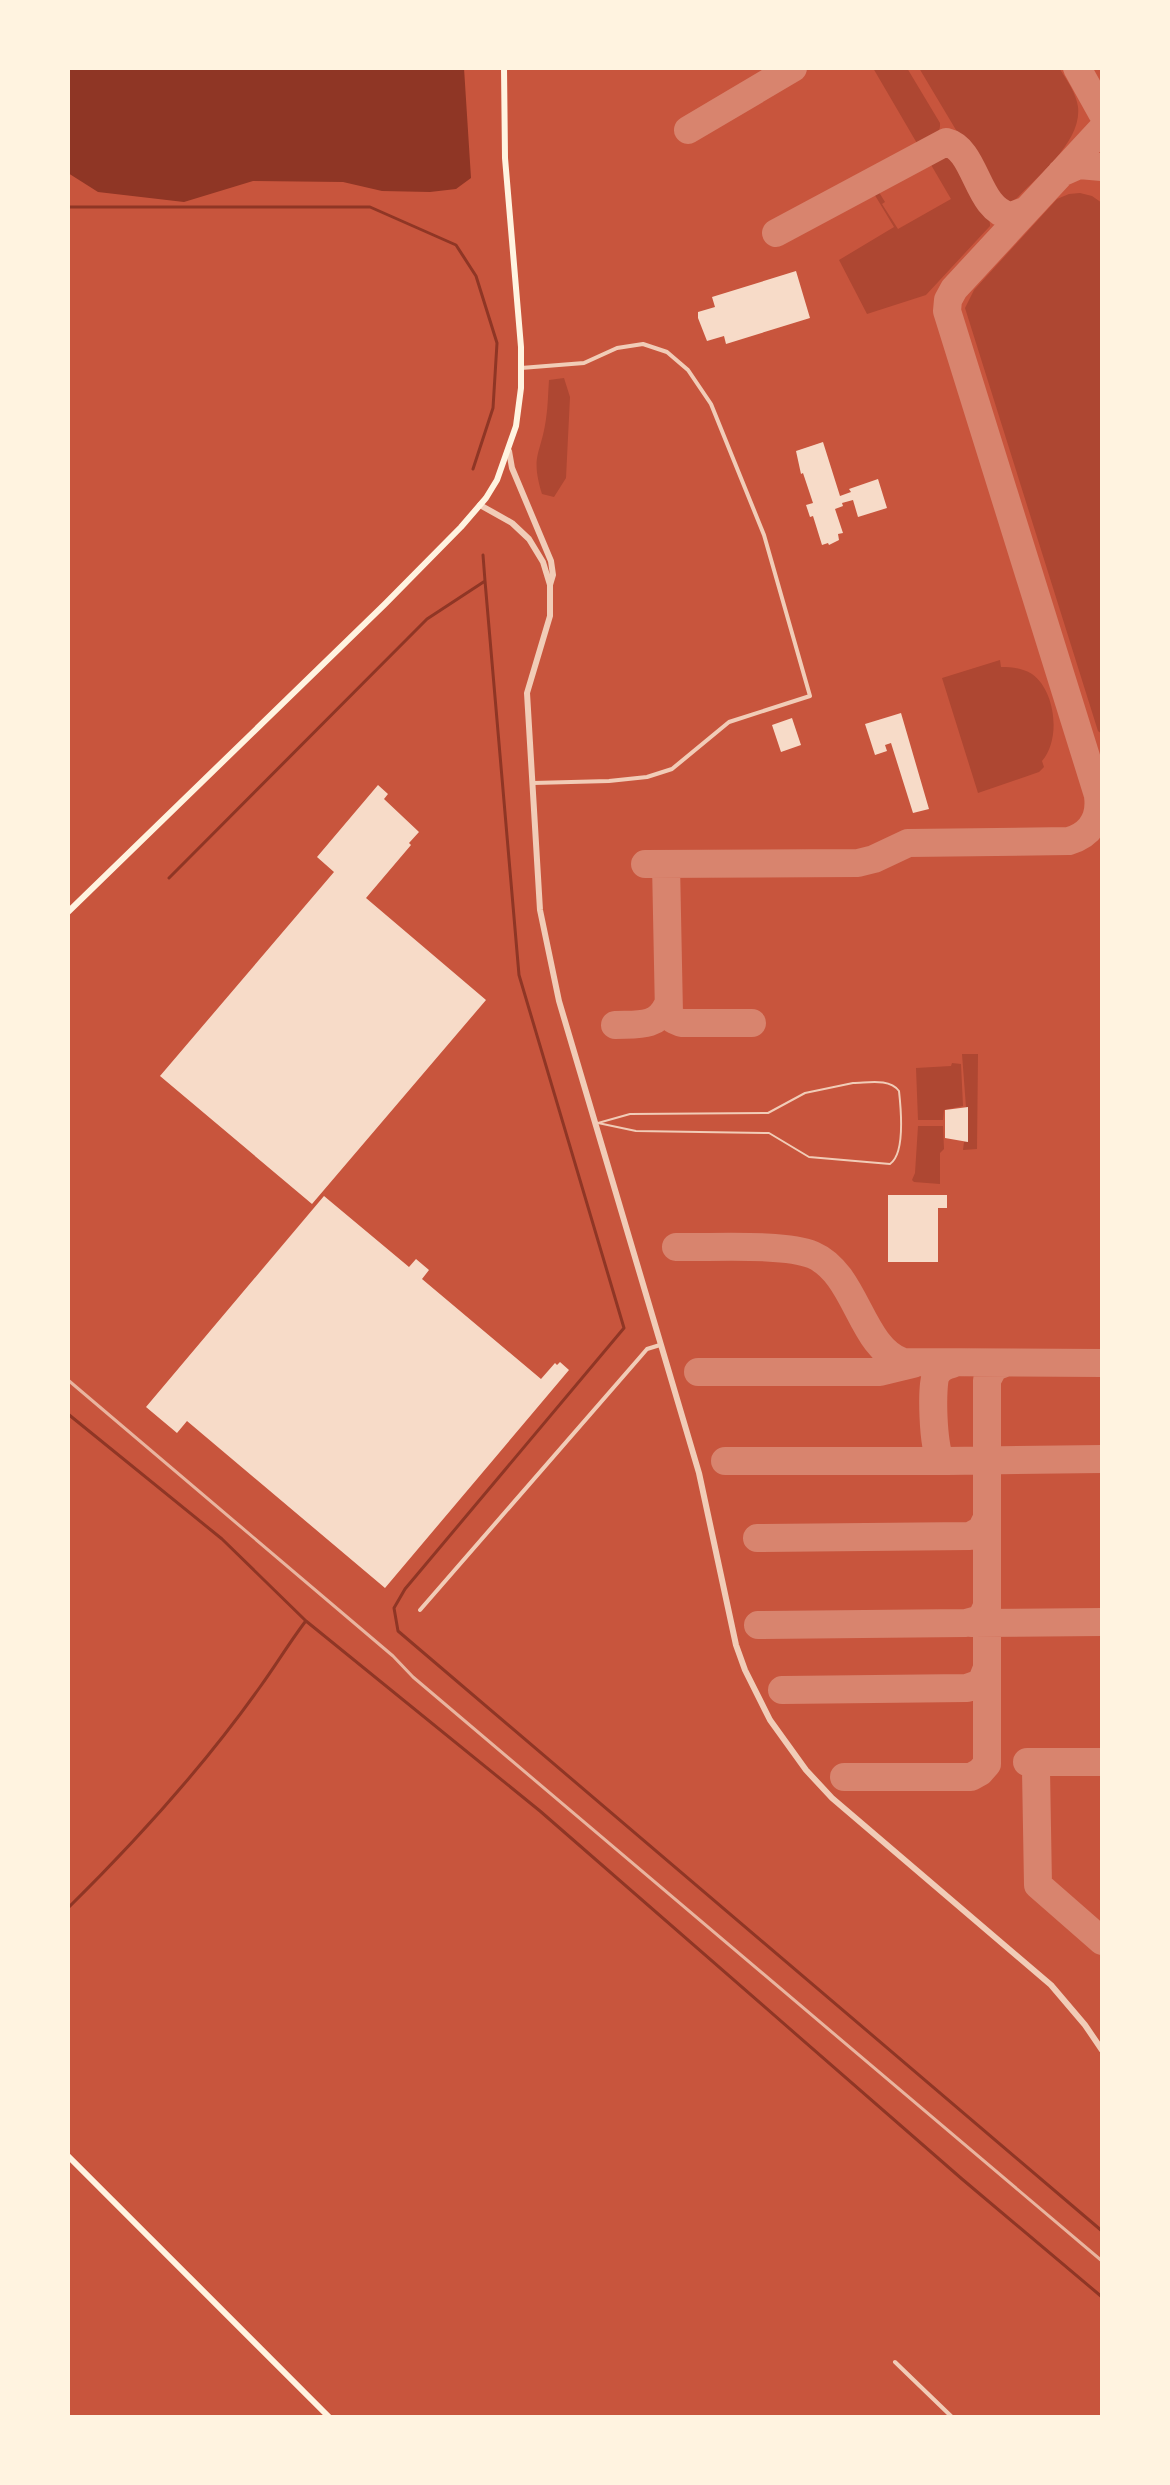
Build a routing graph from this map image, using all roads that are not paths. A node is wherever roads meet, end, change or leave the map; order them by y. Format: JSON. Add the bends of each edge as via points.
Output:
{"nodes":[{"id":1,"x":504,"y":68,"type":"edge"},
{"id":2,"x":521,"y":368,"type":"junction"},
{"id":3,"x":509,"y":451,"type":"junction"},
{"id":4,"x":480,"y":505,"type":"junction"},
{"id":5,"x":550,"y":585,"type":"junction"},
{"id":6,"x":532,"y":783,"type":"junction"},
{"id":7,"x":68,"y":912,"type":"edge"},
{"id":8,"x":597,"y":1123,"type":"junction"},
{"id":9,"x":660,"y":1345,"type":"junction"},
{"id":10,"x":420,"y":1610,"type":"dead end"},
{"id":11,"x":1102,"y":2050,"type":"edge"},
{"id":12,"x":68,"y":2156,"type":"edge"},
{"id":13,"x":895,"y":2362,"type":"dead end"},
{"id":14,"x":329,"y":2417,"type":"edge"},
{"id":15,"x":952,"y":2417,"type":"edge"}],
"edges":[{"from":1,"to":2,"type":"main road","via":[[505,158]]},
{"from":2,"to":3,"type":"main road","via":[[519,410]]},
{"from":2,"to":6,"type":"street","via":[[584,363],[617,348],[643,344],[667,352],[688,370],[711,404],[764,535],[810,696],[729,722],[672,769],[647,777]]},
{"from":3,"to":4,"type":"main road"},
{"from":3,"to":5,"type":"street","via":[[551,561]]},
{"from":4,"to":5,"type":"street","via":[[529,539]]},
{"from":4,"to":7,"type":"main road"},
{"from":5,"to":6,"type":"street","via":[[550,616],[527,693]]},
{"from":6,"to":8,"type":"street","via":[[545,938]]},
{"from":8,"to":8,"type":"lane","via":[[636,1131],[760,1132],[809,1157],[890,1164],[900,1152],[900,1096],[889,1084],[853,1083],[805,1093],[768,1113],[630,1114]]},
{"from":8,"to":9,"type":"street"},
{"from":9,"to":10,"type":"street","via":[[647,1349]]},
{"from":9,"to":11,"type":"street","via":[[711,1521],[736,1645],[779,1733],[832,1798],[1051,1985]]},
{"from":12,"to":14,"type":"main road"},
{"from":13,"to":15,"type":"street"}]}
